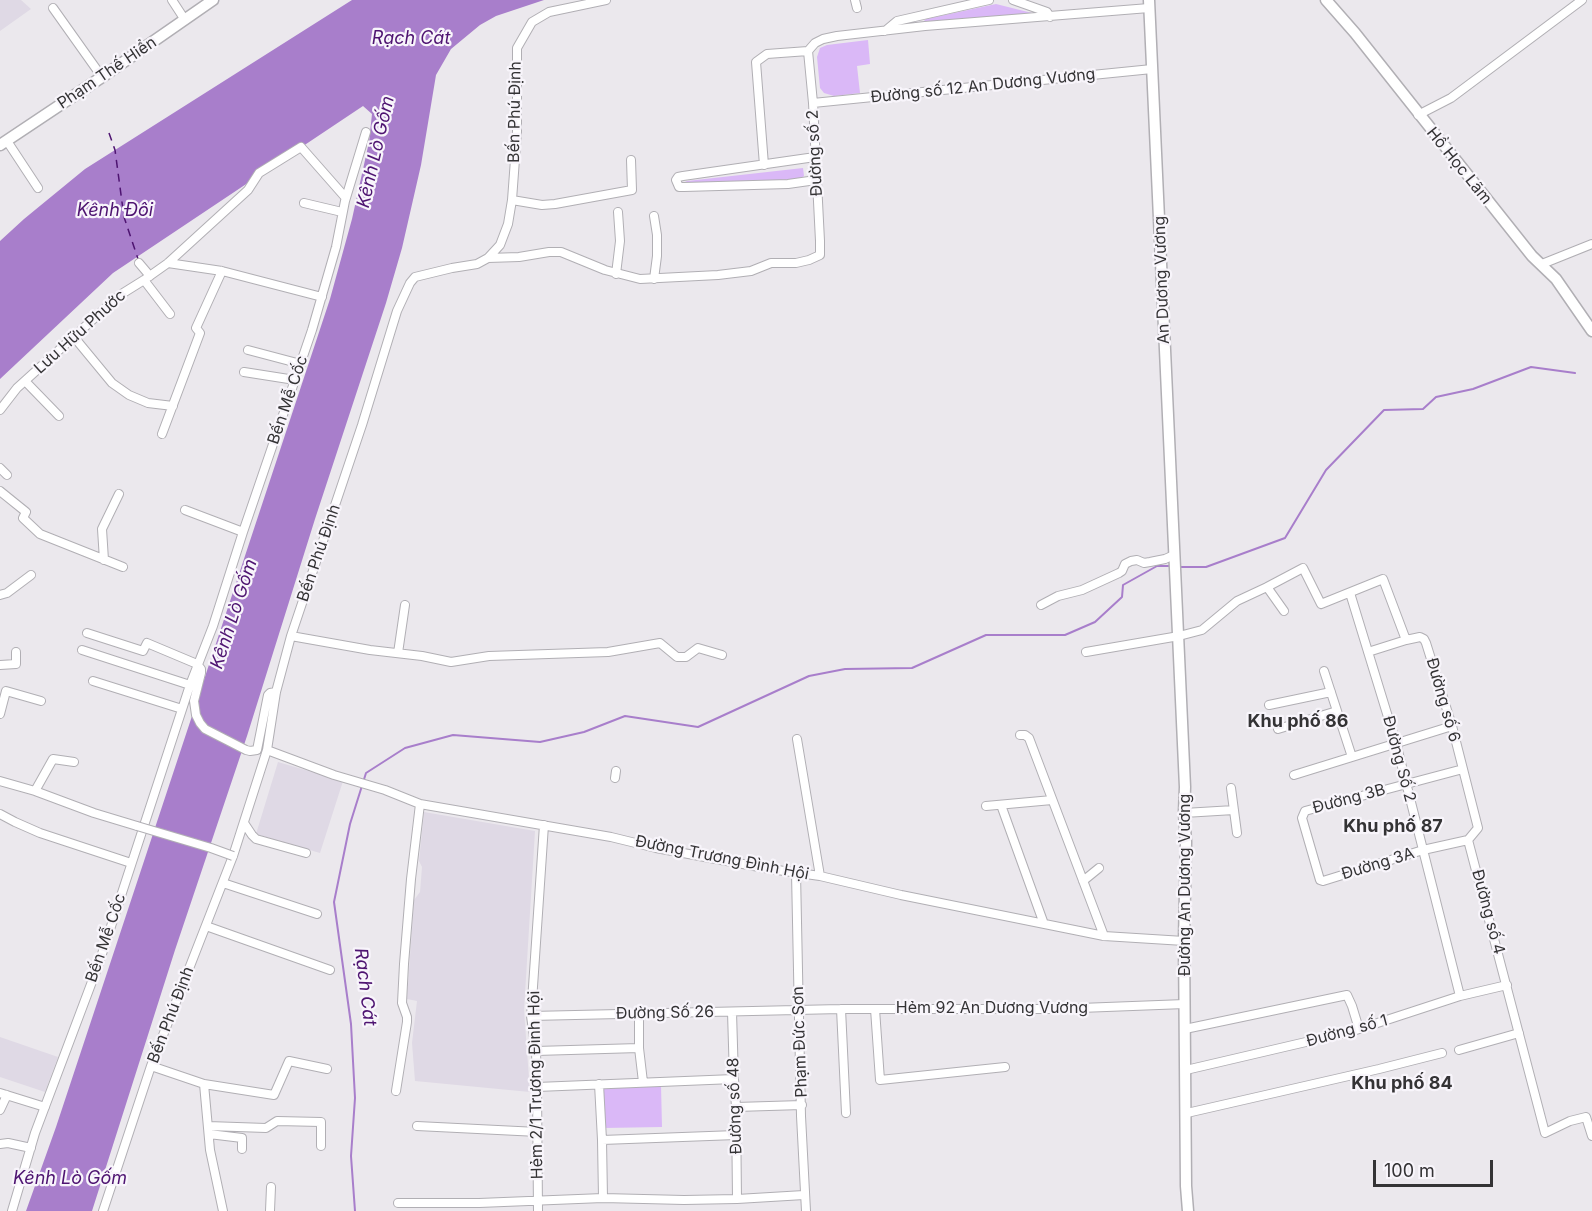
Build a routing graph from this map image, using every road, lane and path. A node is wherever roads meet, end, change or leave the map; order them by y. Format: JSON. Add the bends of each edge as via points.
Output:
{"nodes":[{"id":1,"x":171,"y":0,"type":"edge"},
{"id":2,"x":213,"y":0,"type":"edge"},
{"id":3,"x":606,"y":0,"type":"edge"},
{"id":4,"x":989,"y":0,"type":"edge"},
{"id":5,"x":1012,"y":0,"type":"edge"},
{"id":6,"x":1326,"y":0,"type":"edge"},
{"id":7,"x":1582,"y":0,"type":"edge"},
{"id":8,"x":1149,"y":4,"type":"edge"},
{"id":9,"x":53,"y":8,"type":"dead end"},
{"id":10,"x":1050,"y":17,"type":"junction"},
{"id":11,"x":185,"y":20,"type":"junction"},
{"id":12,"x":885,"y":31,"type":"junction"},
{"id":13,"x":808,"y":51,"type":"junction"},
{"id":14,"x":1152,"y":69,"type":"junction"},
{"id":15,"x":102,"y":77,"type":"junction"},
{"id":16,"x":813,"y":103,"type":"junction"},
{"id":17,"x":1418,"y":115,"type":"junction"},
{"id":18,"x":366,"y":132,"type":"dead end"},
{"id":19,"x":3,"y":143,"type":"edge"},
{"id":20,"x":815,"y":157,"type":"junction"},
{"id":21,"x":631,"y":160,"type":"dead end"},
{"id":22,"x":764,"y":165,"type":"junction"},
{"id":23,"x":816,"y":180,"type":"junction"},
{"id":24,"x":38,"y":188,"type":"dead end"},
{"id":25,"x":345,"y":197,"type":"junction"},
{"id":26,"x":512,"y":200,"type":"junction"},
{"id":27,"x":304,"y":203,"type":"dead end"},
{"id":28,"x":342,"y":212,"type":"junction"},
{"id":29,"x":618,"y":212,"type":"dead end"},
{"id":30,"x":654,"y":216,"type":"dead end"},
{"id":31,"x":1592,"y":244,"type":"edge"},
{"id":32,"x":488,"y":258,"type":"junction"},
{"id":33,"x":139,"y":263,"type":"dead end"},
{"id":34,"x":168,"y":263,"type":"junction"},
{"id":35,"x":1542,"y":264,"type":"junction"},
{"id":36,"x":222,"y":271,"type":"junction"},
{"id":37,"x":616,"y":273,"type":"junction"},
{"id":38,"x":147,"y":278,"type":"junction"},
{"id":39,"x":654,"y":279,"type":"junction"},
{"id":40,"x":322,"y":297,"type":"junction"},
{"id":41,"x":170,"y":314,"type":"dead end"},
{"id":42,"x":1592,"y":331,"type":"edge"},
{"id":43,"x":74,"y":337,"type":"junction"},
{"id":44,"x":248,"y":350,"type":"dead end"},
{"id":45,"x":301,"y":364,"type":"junction"},
{"id":46,"x":244,"y":372,"type":"dead end"},
{"id":47,"x":295,"y":380,"type":"junction"},
{"id":48,"x":25,"y":381,"type":"junction"},
{"id":49,"x":173,"y":406,"type":"junction"},
{"id":50,"x":0,"y":411,"type":"edge"},
{"id":51,"x":59,"y":416,"type":"dead end"},
{"id":52,"x":162,"y":434,"type":"dead end"},
{"id":53,"x":0,"y":491,"type":"edge"},
{"id":54,"x":119,"y":494,"type":"dead end"},
{"id":55,"x":185,"y":510,"type":"dead end"},
{"id":56,"x":243,"y":532,"type":"junction"},
{"id":57,"x":1174,"y":558,"type":"junction"},
{"id":58,"x":104,"y":560,"type":"junction"},
{"id":59,"x":123,"y":567,"type":"dead end"},
{"id":60,"x":31,"y":575,"type":"dead end"},
{"id":61,"x":1267,"y":587,"type":"junction"},
{"id":62,"x":1350,"y":593,"type":"junction"},
{"id":63,"x":0,"y":595,"type":"edge"},
{"id":64,"x":405,"y":605,"type":"dead end"},
{"id":65,"x":1041,"y":605,"type":"dead end"},
{"id":66,"x":1284,"y":611,"type":"dead end"},
{"id":67,"x":87,"y":633,"type":"dead end"},
{"id":68,"x":291,"y":636,"type":"junction"},
{"id":69,"x":1179,"y":636,"type":"junction"},
{"id":70,"x":1406,"y":640,"type":"junction"},
{"id":71,"x":82,"y":650,"type":"dead end"},
{"id":72,"x":1368,"y":651,"type":"junction"},
{"id":73,"x":16,"y":652,"type":"dead end"},
{"id":74,"x":1086,"y":652,"type":"dead end"},
{"id":75,"x":398,"y":653,"type":"junction"},
{"id":76,"x":722,"y":655,"type":"dead end"},
{"id":77,"x":197,"y":664,"type":"junction"},
{"id":78,"x":0,"y":665,"type":"edge"},
{"id":79,"x":1324,"y":671,"type":"dead end"},
{"id":80,"x":93,"y":681,"type":"dead end"},
{"id":81,"x":194,"y":686,"type":"junction"},
{"id":82,"x":276,"y":692,"type":"junction"},
{"id":83,"x":1331,"y":692,"type":"junction"},
{"id":84,"x":40,"y":701,"type":"dead end"},
{"id":85,"x":1269,"y":705,"type":"dead end"},
{"id":86,"x":182,"y":709,"type":"junction"},
{"id":87,"x":1337,"y":711,"type":"junction"},
{"id":88,"x":0,"y":714,"type":"edge"},
{"id":89,"x":1452,"y":726,"type":"junction"},
{"id":90,"x":1278,"y":729,"type":"dead end"},
{"id":91,"x":1020,"y":735,"type":"dead end"},
{"id":92,"x":797,"y":739,"type":"dead end"},
{"id":93,"x":1396,"y":743,"type":"junction"},
{"id":94,"x":267,"y":750,"type":"junction"},
{"id":95,"x":1352,"y":757,"type":"junction"},
{"id":96,"x":74,"y":762,"type":"dead end"},
{"id":97,"x":1463,"y":769,"type":"junction"},
{"id":98,"x":1294,"y":775,"type":"dead end"},
{"id":99,"x":0,"y":781,"type":"edge"},
{"id":100,"x":1406,"y":784,"type":"junction"},
{"id":101,"x":1231,"y":788,"type":"dead end"},
{"id":102,"x":35,"y":791,"type":"junction"},
{"id":103,"x":1052,"y":800,"type":"junction"},
{"id":104,"x":420,"y":804,"type":"junction"},
{"id":105,"x":1001,"y":805,"type":"junction"},
{"id":106,"x":986,"y":806,"type":"dead end"},
{"id":107,"x":1234,"y":810,"type":"junction"},
{"id":108,"x":1184,"y":813,"type":"junction"},
{"id":109,"x":0,"y":814,"type":"edge"},
{"id":110,"x":244,"y":823,"type":"junction"},
{"id":111,"x":544,"y":825,"type":"junction"},
{"id":112,"x":1237,"y":833,"type":"dead end"},
{"id":113,"x":1468,"y":840,"type":"junction"},
{"id":114,"x":1423,"y":850,"type":"junction"},
{"id":115,"x":306,"y":854,"type":"dead end"},
{"id":116,"x":233,"y":856,"type":"junction"},
{"id":117,"x":131,"y":863,"type":"junction"},
{"id":118,"x":1099,"y":868,"type":"dead end"},
{"id":119,"x":796,"y":873,"type":"junction"},
{"id":120,"x":820,"y":876,"type":"junction"},
{"id":121,"x":1083,"y":881,"type":"junction"},
{"id":122,"x":1323,"y":881,"type":"joint"},
{"id":123,"x":223,"y":883,"type":"junction"},
{"id":124,"x":316,"y":914,"type":"dead end"},
{"id":125,"x":1044,"y":924,"type":"junction"},
{"id":126,"x":206,"y":926,"type":"junction"},
{"id":127,"x":1104,"y":936,"type":"junction"},
{"id":128,"x":1184,"y":941,"type":"junction"},
{"id":129,"x":330,"y":970,"type":"dead end"},
{"id":130,"x":1507,"y":985,"type":"junction"},
{"id":131,"x":1460,"y":996,"type":"junction"},
{"id":132,"x":1185,"y":1004,"type":"junction"},
{"id":133,"x":841,"y":1009,"type":"junction"},
{"id":134,"x":875,"y":1009,"type":"junction"},
{"id":135,"x":799,"y":1010,"type":"junction"},
{"id":136,"x":732,"y":1012,"type":"junction"},
{"id":137,"x":639,"y":1014,"type":"junction"},
{"id":138,"x":531,"y":1016,"type":"junction"},
{"id":139,"x":1185,"y":1029,"type":"junction"},
{"id":140,"x":1359,"y":1029,"type":"junction"},
{"id":141,"x":1518,"y":1033,"type":"junction"},
{"id":142,"x":639,"y":1048,"type":"junction"},
{"id":143,"x":1459,"y":1050,"type":"dead end"},
{"id":144,"x":536,"y":1051,"type":"junction"},
{"id":145,"x":1442,"y":1053,"type":"dead end"},
{"id":146,"x":151,"y":1066,"type":"junction"},
{"id":147,"x":1005,"y":1067,"type":"dead end"},
{"id":148,"x":327,"y":1069,"type":"dead end"},
{"id":149,"x":1186,"y":1071,"type":"junction"},
{"id":150,"x":734,"y":1079,"type":"junction"},
{"id":151,"x":644,"y":1082,"type":"junction"},
{"id":152,"x":204,"y":1084,"type":"junction"},
{"id":153,"x":599,"y":1084,"type":"junction"},
{"id":154,"x":537,"y":1088,"type":"junction"},
{"id":155,"x":396,"y":1091,"type":"dead end"},
{"id":156,"x":4,"y":1094,"type":"edge"},
{"id":157,"x":802,"y":1105,"type":"junction"},
{"id":158,"x":45,"y":1107,"type":"junction"},
{"id":159,"x":736,"y":1107,"type":"junction"},
{"id":160,"x":0,"y":1110,"type":"edge"},
{"id":161,"x":846,"y":1113,"type":"dead end"},
{"id":162,"x":1187,"y":1113,"type":"junction"},
{"id":163,"x":1589,"y":1116,"type":"edge"},
{"id":164,"x":417,"y":1126,"type":"dead end"},
{"id":165,"x":209,"y":1130,"type":"junction"},
{"id":166,"x":538,"y":1132,"type":"junction"},
{"id":167,"x":736,"y":1135,"type":"junction"},
{"id":168,"x":0,"y":1136,"type":"edge"},
{"id":169,"x":1592,"y":1136,"type":"edge"},
{"id":170,"x":602,"y":1140,"type":"junction"},
{"id":171,"x":4,"y":1144,"type":"edge"},
{"id":172,"x":321,"y":1146,"type":"dead end"},
{"id":173,"x":31,"y":1148,"type":"junction"},
{"id":174,"x":242,"y":1149,"type":"dead end"},
{"id":175,"x":272,"y":1187,"type":"dead end"},
{"id":176,"x":804,"y":1195,"type":"junction"},
{"id":177,"x":603,"y":1198,"type":"junction"},
{"id":178,"x":737,"y":1199,"type":"junction"},
{"id":179,"x":398,"y":1203,"type":"dead end"},
{"id":180,"x":538,"y":1206,"type":"edge"},
{"id":181,"x":479,"y":1207,"type":"edge"},
{"id":182,"x":12,"y":1211,"type":"edge"},
{"id":183,"x":103,"y":1211,"type":"edge"},
{"id":184,"x":223,"y":1211,"type":"edge"},
{"id":185,"x":270,"y":1211,"type":"edge"},
{"id":186,"x":806,"y":1211,"type":"edge"},
{"id":187,"x":1188,"y":1211,"type":"edge"}],
"edges":[{"from":1,"to":11,"type":"street"},
{"from":2,"to":11,"type":"main road","name":"Phạm Thế Hiển"},
{"from":3,"to":26,"type":"street","name":"Bến Phú Định","via":[[549,12],[532,22],[517,48]]},
{"from":4,"to":12,"type":"street","via":[[897,21]]},
{"from":5,"to":10,"type":"street","via":[[1047,12]]},
{"from":6,"to":17,"type":"main road","name":"Hồ Học Lãm"},
{"from":7,"to":17,"type":"street","via":[[1451,98]]},
{"from":8,"to":10,"type":"street"},
{"from":8,"to":14,"type":"main road","name":"An Dương Vương"},
{"from":9,"to":15,"type":"street"},
{"from":10,"to":12,"type":"street"},
{"from":11,"to":15,"type":"main road","name":"Phạm Thế Hiển"},
{"from":12,"to":13,"type":"street","via":[[823,39]]},
{"from":13,"to":16,"type":"street","name":"Đường số 2"},
{"from":13,"to":22,"type":"street","via":[[767,54],[756,62]]},
{"from":14,"to":16,"type":"street","name":"Đường số 12 An Dương Vương"},
{"from":14,"to":57,"type":"main road","name":"An Dương Vương"},
{"from":15,"to":19,"type":"main road","name":"Phạm Thế Hiển"},
{"from":16,"to":20,"type":"street","name":"Đường số 2"},
{"from":17,"to":35,"type":"main road","name":"Hồ Học Lãm"},
{"from":18,"to":25,"type":"street","name":"Bến Mễ Cốc"},
{"from":19,"to":24,"type":"street"},
{"from":20,"to":22,"type":"street"},
{"from":20,"to":23,"type":"street","name":"Đường số 2"},
{"from":21,"to":26,"type":"street","via":[[632,190],[555,204]]},
{"from":22,"to":23,"type":"street","via":[[676,180],[679,187]]},
{"from":23,"to":39,"type":"street","name":"Đường số 2","via":[[820,255],[796,263],[771,263],[751,271]]},
{"from":25,"to":28,"type":"street","name":"Bến Mễ Cốc"},
{"from":25,"to":34,"type":"street","name":"Lưu Hữu Phước","via":[[301,147],[259,174],[248,190]]},
{"from":26,"to":32,"type":"street","name":"Bến Phú Định","via":[[500,245]]},
{"from":27,"to":28,"type":"street"},
{"from":28,"to":40,"type":"street","name":"Bến Mễ Cốc"},
{"from":29,"to":37,"type":"street"},
{"from":30,"to":39,"type":"street"},
{"from":31,"to":35,"type":"street"},
{"from":32,"to":37,"type":"street","via":[[561,252]]},
{"from":32,"to":68,"type":"street","name":"Bến Phú Định","via":[[477,264],[415,277],[410,283],[397,311]]},
{"from":33,"to":38,"type":"street"},
{"from":34,"to":36,"type":"street"},
{"from":34,"to":38,"type":"street","name":"Lưu Hữu Phước"},
{"from":35,"to":42,"type":"main road","name":"Hồ Học Lãm"},
{"from":36,"to":40,"type":"street"},
{"from":36,"to":49,"type":"street","via":[[196,328],[200,333]]},
{"from":37,"to":39,"type":"street"},
{"from":38,"to":41,"type":"street"},
{"from":38,"to":43,"type":"street","name":"Lưu Hữu Phước","via":[[120,295]]},
{"from":40,"to":45,"type":"street","name":"Bến Mễ Cốc"},
{"from":43,"to":48,"type":"street","name":"Lưu Hữu Phước"},
{"from":43,"to":49,"type":"street","via":[[112,383],[129,395],[148,403]]},
{"from":44,"to":45,"type":"street"},
{"from":45,"to":47,"type":"street","name":"Bến Mễ Cốc"},
{"from":46,"to":47,"type":"street"},
{"from":47,"to":56,"type":"street","name":"Bến Mễ Cốc"},
{"from":48,"to":50,"type":"street","name":"Lưu Hữu Phước"},
{"from":48,"to":51,"type":"street"},
{"from":49,"to":52,"type":"street"},
{"from":53,"to":58,"type":"street","via":[[26,512],[23,518],[40,534]]},
{"from":54,"to":58,"type":"street","via":[[102,529]]},
{"from":55,"to":56,"type":"street"},
{"from":56,"to":77,"type":"street","name":"Bến Mễ Cốc"},
{"from":57,"to":65,"type":"street","via":[[1131,561],[1119,573]]},
{"from":57,"to":69,"type":"main road","name":"Đường An Dương Vương"},
{"from":58,"to":59,"type":"street"},
{"from":60,"to":63,"type":"street"},
{"from":61,"to":62,"type":"street","via":[[1303,568],[1321,604]]},
{"from":61,"to":66,"type":"street"},
{"from":61,"to":69,"type":"street","via":[[1237,601],[1202,630]]},
{"from":62,"to":70,"type":"street","via":[[1383,579]]},
{"from":62,"to":72,"type":"street","name":"Đường Số 2"},
{"from":64,"to":75,"type":"street"},
{"from":67,"to":77,"type":"street","via":[[143,651],[147,643]]},
{"from":68,"to":75,"type":"street"},
{"from":68,"to":82,"type":"street","name":"Bến Phú Định"},
{"from":69,"to":74,"type":"street"},
{"from":69,"to":108,"type":"main road","name":"Đường An Dương Vương"},
{"from":70,"to":72,"type":"street"},
{"from":70,"to":89,"type":"street","name":"Đường số 6","via":[[1424,639]]},
{"from":71,"to":81,"type":"street"},
{"from":72,"to":93,"type":"street","name":"Đường Số 2"},
{"from":73,"to":78,"type":"street","via":[[16,664]]},
{"from":75,"to":76,"type":"street","via":[[451,662],[489,656],[608,652],[660,643],[677,657],[686,657],[698,648]]},
{"from":77,"to":81,"type":"street","name":"Bến Mễ Cốc"},
{"from":79,"to":83,"type":"street"},
{"from":80,"to":86,"type":"street"},
{"from":81,"to":82,"type":"street","via":[[196,715],[205,729],[250,751],[258,747],[268,695]]},
{"from":81,"to":86,"type":"street","name":"Bến Mễ Cốc"},
{"from":82,"to":94,"type":"street","name":"Bến Phú Định"},
{"from":83,"to":85,"type":"street"},
{"from":83,"to":87,"type":"street"},
{"from":84,"to":88,"type":"street","via":[[6,691]]},
{"from":86,"to":117,"type":"street","name":"Bến Mễ Cốc"},
{"from":87,"to":90,"type":"street"},
{"from":87,"to":95,"type":"street"},
{"from":89,"to":93,"type":"street"},
{"from":89,"to":97,"type":"street","name":"Đường số 6"},
{"from":91,"to":103,"type":"street","via":[[1029,738]]},
{"from":92,"to":120,"type":"street"},
{"from":93,"to":95,"type":"street"},
{"from":93,"to":100,"type":"street","name":"Đường Số 2"},
{"from":94,"to":104,"type":"street","name":"Đường Trương Đình Hội"},
{"from":94,"to":110,"type":"street","name":"Bến Phú Định"},
{"from":95,"to":98,"type":"street"},
{"from":96,"to":102,"type":"street","via":[[53,759]]},
{"from":97,"to":100,"type":"street","name":"Đường 3B"},
{"from":97,"to":113,"type":"street","name":"Đường số 6","via":[[1478,828]]},
{"from":99,"to":102,"type":"street"},
{"from":100,"to":114,"type":"street","name":"Đường Số 2"},
{"from":100,"to":122,"type":"street","name":"Đường 3B","via":[[1305,811],[1302,818]]},
{"from":101,"to":107,"type":"street"},
{"from":102,"to":116,"type":"street","bridge":true},
{"from":103,"to":105,"type":"street"},
{"from":103,"to":121,"type":"street"},
{"from":104,"to":111,"type":"street","name":"Đường Trương Đình Hội"},
{"from":104,"to":155,"type":"street","via":[[402,993],[407,1022]]},
{"from":105,"to":106,"type":"street"},
{"from":105,"to":125,"type":"street"},
{"from":107,"to":108,"type":"street"},
{"from":107,"to":112,"type":"street"},
{"from":108,"to":128,"type":"main road","name":"Đường An Dương Vương"},
{"from":109,"to":117,"type":"street","via":[[40,833]]},
{"from":110,"to":115,"type":"street","via":[[256,839]]},
{"from":110,"to":116,"type":"street","name":"Bến Phú Định"},
{"from":111,"to":119,"type":"street","name":"Đường Trương Đình Hội"},
{"from":111,"to":138,"type":"street","name":"Hẻm 2/1 Trương Đình Hội"},
{"from":113,"to":114,"type":"street","name":"Đường 3A"},
{"from":113,"to":130,"type":"street","name":"Đường số 4"},
{"from":114,"to":122,"type":"street","name":"Đường 3A"},
{"from":114,"to":131,"type":"street","name":"Đường Số 2"},
{"from":116,"to":123,"type":"street","name":"Bến Phú Định"},
{"from":117,"to":158,"type":"street","name":"Bến Mễ Cốc","via":[[99,963]]},
{"from":118,"to":121,"type":"street"},
{"from":119,"to":120,"type":"street","name":"Đường Trương Đình Hội"},
{"from":119,"to":135,"type":"street","name":"Phạm Đức Sơn"},
{"from":120,"to":125,"type":"street","name":"Đường Trương Đình Hội"},
{"from":121,"to":127,"type":"street"},
{"from":123,"to":124,"type":"street"},
{"from":123,"to":126,"type":"street","name":"Bến Phú Định"},
{"from":125,"to":127,"type":"street","name":"Đường Trương Đình Hội"},
{"from":126,"to":129,"type":"street"},
{"from":126,"to":146,"type":"street","name":"Bến Phú Định"},
{"from":127,"to":128,"type":"street","name":"Đường Trương Đình Hội"},
{"from":128,"to":132,"type":"main road","name":"Đường An Dương Vương"},
{"from":130,"to":131,"type":"street","name":"Đường số 1"},
{"from":130,"to":141,"type":"street","name":"Đường số 4"},
{"from":131,"to":140,"type":"street","name":"Đường số 1"},
{"from":132,"to":134,"type":"street","name":"Hẻm 92 An Dương Vương"},
{"from":132,"to":139,"type":"main road","name":"Đường An Dương Vương"},
{"from":133,"to":134,"type":"street","name":"Hẻm 92 An Dương Vương"},
{"from":133,"to":135,"type":"street","name":"Hẻm 92 An Dương Vương"},
{"from":133,"to":161,"type":"street"},
{"from":134,"to":147,"type":"street","via":[[880,1080]]},
{"from":135,"to":136,"type":"street","name":"Đường Số 26"},
{"from":135,"to":157,"type":"street","name":"Phạm Đức Sơn"},
{"from":136,"to":137,"type":"street","name":"Đường Số 26"},
{"from":136,"to":150,"type":"street","name":"Đường số 48"},
{"from":137,"to":138,"type":"street","name":"Đường Số 26"},
{"from":137,"to":142,"type":"street"},
{"from":138,"to":144,"type":"street","name":"Hẻm 2/1 Trương Đình Hội"},
{"from":139,"to":140,"type":"street","via":[[1347,995]]},
{"from":139,"to":149,"type":"main road","name":"Đường An Dương Vương"},
{"from":140,"to":149,"type":"street","name":"Đường số 1"},
{"from":141,"to":143,"type":"street"},
{"from":141,"to":163,"type":"street","name":"Đường số 4","via":[[1545,1133]]},
{"from":142,"to":144,"type":"street"},
{"from":142,"to":151,"type":"street"},
{"from":144,"to":154,"type":"street","name":"Hẻm 2/1 Trương Đình Hội"},
{"from":145,"to":162,"type":"street"},
{"from":146,"to":152,"type":"street"},
{"from":146,"to":183,"type":"street","name":"Bến Phú Định"},
{"from":148,"to":152,"type":"street","via":[[289,1061],[274,1095]]},
{"from":149,"to":162,"type":"main road","name":"Đường An Dương Vương"},
{"from":150,"to":151,"type":"street"},
{"from":150,"to":159,"type":"street","name":"Đường số 48"},
{"from":151,"to":153,"type":"street"},
{"from":152,"to":165,"type":"street"},
{"from":153,"to":154,"type":"street"},
{"from":153,"to":170,"type":"street"},
{"from":154,"to":166,"type":"street","name":"Hẻm 2/1 Trương Đình Hội"},
{"from":156,"to":158,"type":"street"},
{"from":156,"to":160,"type":"street"},
{"from":157,"to":159,"type":"street","name":"Đường số 48"},
{"from":157,"to":176,"type":"street","name":"Phạm Đức Sơn"},
{"from":158,"to":173,"type":"street","name":"Bến Mễ Cốc"},
{"from":159,"to":167,"type":"street","name":"Đường số 48"},
{"from":162,"to":187,"type":"main road","name":"Đường An Dương Vương"},
{"from":163,"to":169,"type":"street"},
{"from":164,"to":166,"type":"street"},
{"from":165,"to":172,"type":"street","via":[[266,1128],[277,1121],[321,1122]]},
{"from":165,"to":174,"type":"street","via":[[242,1138]]},
{"from":165,"to":184,"type":"street"},
{"from":166,"to":180,"type":"street","name":"Hẻm 2/1 Trương Đình Hội"},
{"from":167,"to":170,"type":"street"},
{"from":167,"to":178,"type":"street","name":"Đường số 48"},
{"from":168,"to":171,"type":"street"},
{"from":170,"to":177,"type":"street"},
{"from":171,"to":173,"type":"street"},
{"from":173,"to":182,"type":"street","name":"Bến Mễ Cốc"},
{"from":175,"to":185,"type":"street"},
{"from":176,"to":178,"type":"street"},
{"from":176,"to":186,"type":"street","name":"Phạm Đức Sơn"},
{"from":177,"to":178,"type":"street"},
{"from":177,"to":180,"type":"street"},
{"from":179,"to":181,"type":"street"},
{"from":180,"to":181,"type":"street"}]}
